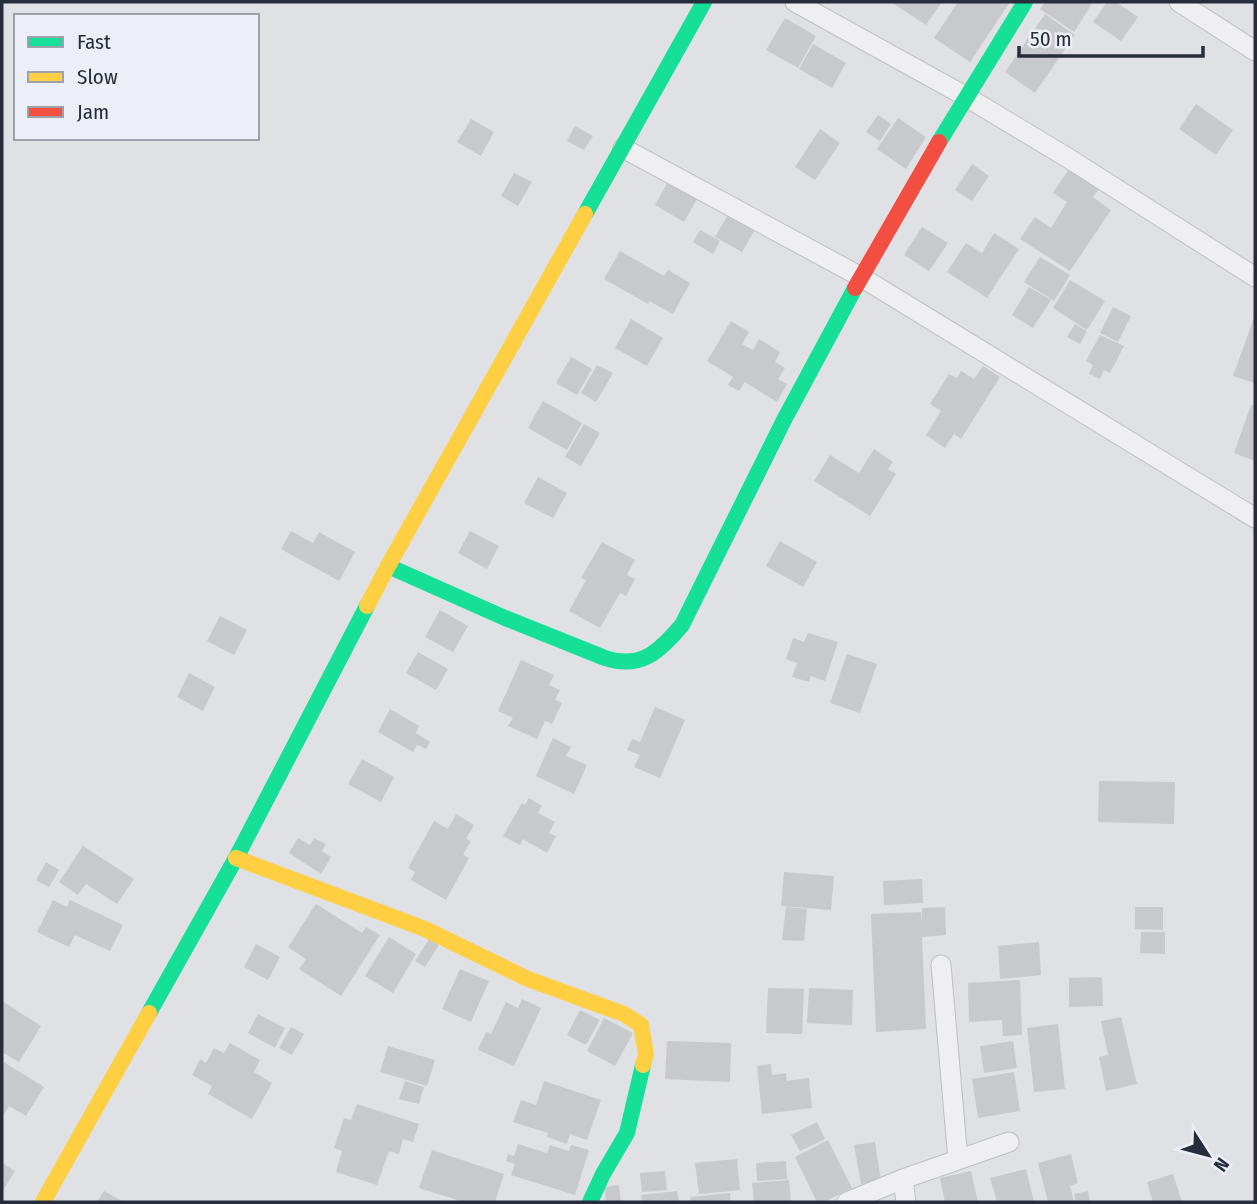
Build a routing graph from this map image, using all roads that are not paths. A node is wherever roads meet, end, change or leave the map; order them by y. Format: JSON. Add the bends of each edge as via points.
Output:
{"nodes":[{"id":1,"x":704,"y":2,"type":"edge"},
{"id":2,"x":794,"y":2,"type":"edge"},
{"id":3,"x":1025,"y":2,"type":"edge"},
{"id":4,"x":1179,"y":2,"type":"edge"},
{"id":5,"x":1255,"y":51,"type":"edge"},
{"id":6,"x":965,"y":96,"type":"junction"},
{"id":7,"x":623,"y":148,"type":"junction"},
{"id":8,"x":862,"y":276,"type":"junction"},
{"id":9,"x":1255,"y":277,"type":"edge"},
{"id":10,"x":1255,"y":518,"type":"edge"},
{"id":11,"x":388,"y":566,"type":"junction"},
{"id":12,"x":236,"y":858,"type":"junction"},
{"id":13,"x":941,"y":965,"type":"dead end"},
{"id":14,"x":1009,"y":1142,"type":"dead end"},
{"id":15,"x":958,"y":1160,"type":"junction"},
{"id":16,"x":903,"y":1179,"type":"junction"},
{"id":17,"x":43,"y":1202,"type":"edge"},
{"id":18,"x":590,"y":1202,"type":"edge"},
{"id":19,"x":847,"y":1202,"type":"edge"},
{"id":20,"x":906,"y":1202,"type":"edge"}],
"edges":[{"from":1,"to":7,"type":"street"},
{"from":2,"to":6,"type":"street"},
{"from":3,"to":6,"type":"street"},
{"from":4,"to":5,"type":"street"},
{"from":6,"to":8,"type":"street"},
{"from":6,"to":9,"type":"street"},
{"from":7,"to":8,"type":"street"},
{"from":7,"to":11,"type":"street"},
{"from":8,"to":10,"type":"street"},
{"from":8,"to":11,"type":"street","via":[[784,419],[682,625],[655,653],[620,662],[526,628]]},
{"from":11,"to":12,"type":"street"},
{"from":12,"to":17,"type":"street"},
{"from":12,"to":18,"type":"street","via":[[425,929],[528,979],[624,1014],[641,1025],[646,1054],[627,1133]]},
{"from":13,"to":15,"type":"street"},
{"from":14,"to":15,"type":"street"},
{"from":15,"to":16,"type":"street"},
{"from":16,"to":19,"type":"street"},
{"from":16,"to":20,"type":"street"}]}
